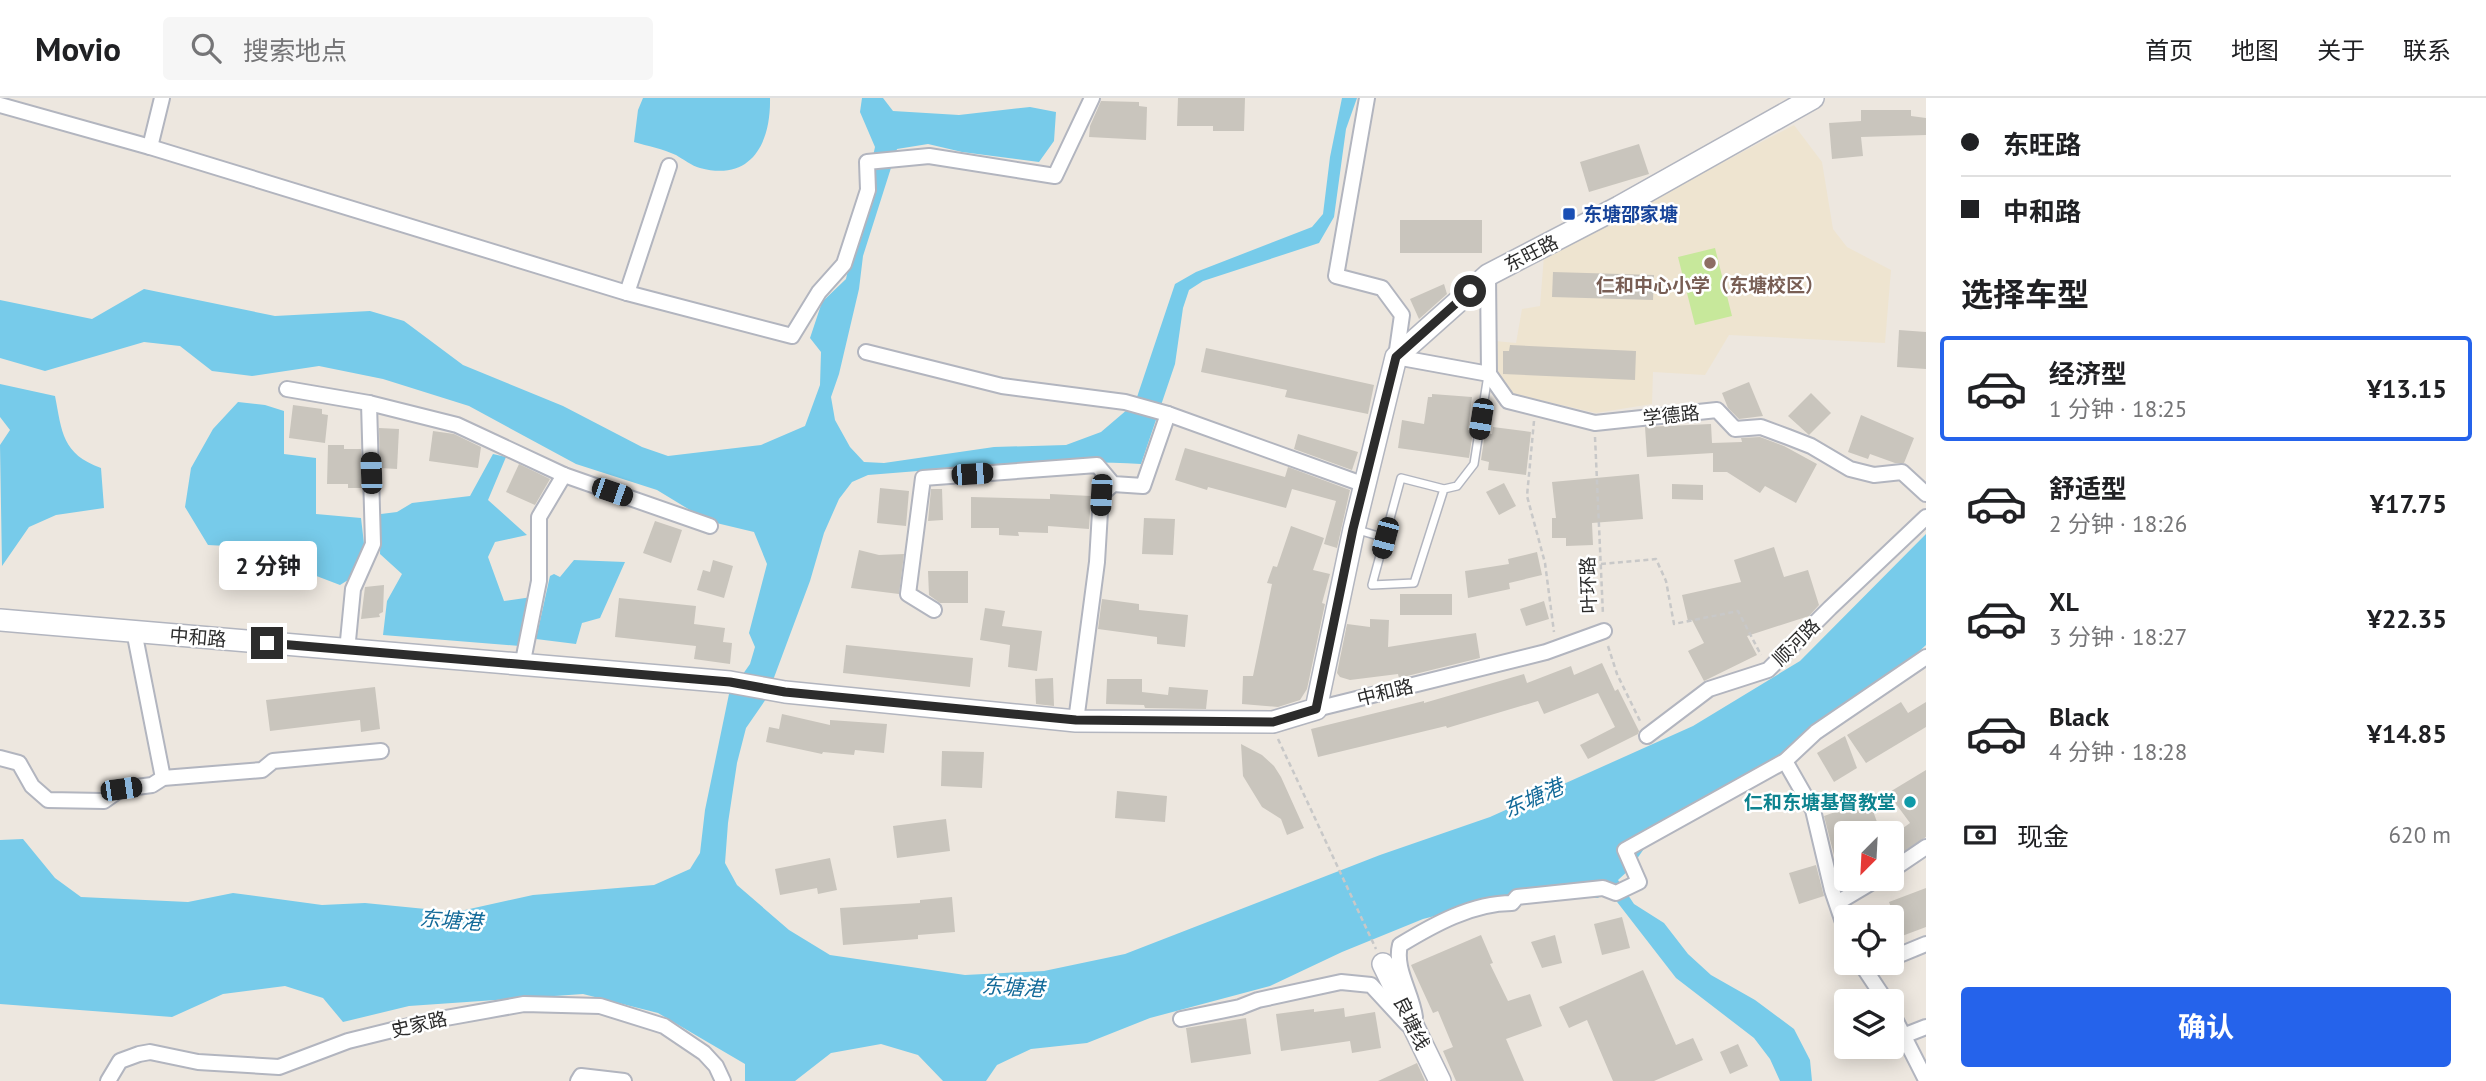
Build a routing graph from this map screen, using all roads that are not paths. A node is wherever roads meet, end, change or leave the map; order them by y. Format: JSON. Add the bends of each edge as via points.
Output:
{"nodes":[{"id":1,"x":162,"y":98,"type":"edge"},
{"id":2,"x":1092,"y":98,"type":"edge"},
{"id":3,"x":1367,"y":98,"type":"edge"},
{"id":4,"x":1813,"y":98,"type":"edge"},
{"id":5,"x":0,"y":106,"type":"edge"},
{"id":6,"x":150,"y":147,"type":"junction"},
{"id":7,"x":669,"y":166,"type":"dead end"},
{"id":8,"x":1488,"y":275,"type":"junction"},
{"id":9,"x":627,"y":293,"type":"junction"},
{"id":10,"x":866,"y":352,"type":"dead end"},
{"id":11,"x":1396,"y":357,"type":"junction"},
{"id":12,"x":1489,"y":374,"type":"junction"},
{"id":13,"x":288,"y":389,"type":"dead end"},
{"id":14,"x":369,"y":403,"type":"junction"},
{"id":15,"x":1168,"y":414,"type":"junction"},
{"id":16,"x":564,"y":475,"type":"junction"},
{"id":17,"x":1113,"y":484,"type":"junction"},
{"id":18,"x":1365,"y":485,"type":"junction"},
{"id":19,"x":1444,"y":489,"type":"junction"},
{"id":20,"x":1926,"y":494,"type":"edge"},
{"id":21,"x":1926,"y":517,"type":"edge"},
{"id":22,"x":710,"y":526,"type":"dead end"},
{"id":23,"x":1353,"y":529,"type":"junction"},
{"id":24,"x":1385,"y":538,"type":"junction"},
{"id":25,"x":934,"y":610,"type":"dead end"},
{"id":26,"x":0,"y":620,"type":"edge"},
{"id":27,"x":134,"y":631,"type":"junction"},
{"id":28,"x":1604,"y":631,"type":"road end"},
{"id":29,"x":347,"y":651,"type":"junction"},
{"id":30,"x":1926,"y":657,"type":"edge"},
{"id":31,"x":522,"y":666,"type":"junction"},
{"id":32,"x":1316,"y":709,"type":"junction"},
{"id":33,"x":1076,"y":720,"type":"junction"},
{"id":34,"x":1647,"y":736,"type":"road end"},
{"id":35,"x":381,"y":751,"type":"dead end"},
{"id":36,"x":0,"y":758,"type":"edge"},
{"id":37,"x":1785,"y":761,"type":"junction"},
{"id":38,"x":163,"y":778,"type":"junction"},
{"id":39,"x":1926,"y":847,"type":"edge"},
{"id":40,"x":1904,"y":862,"type":"edge"},
{"id":41,"x":1857,"y":891,"type":"edge"},
{"id":42,"x":1837,"y":903,"type":"joint"},
{"id":43,"x":1926,"y":944,"type":"edge"},
{"id":44,"x":1904,"y":953,"type":"edge"},
{"id":45,"x":1383,"y":964,"type":"road end"},
{"id":46,"x":1181,"y":1019,"type":"dead end"},
{"id":47,"x":1926,"y":1027,"type":"edge"},
{"id":48,"x":1417,"y":1036,"type":"junction"},
{"id":49,"x":1904,"y":1036,"type":"edge"},
{"id":50,"x":1904,"y":1038,"type":"edge"},
{"id":51,"x":1926,"y":1080,"type":"edge"},
{"id":52,"x":108,"y":1081,"type":"edge"},
{"id":53,"x":578,"y":1081,"type":"edge"},
{"id":54,"x":624,"y":1081,"type":"edge"},
{"id":55,"x":723,"y":1081,"type":"edge"},
{"id":56,"x":1440,"y":1081,"type":"edge"}],
"edges":[{"from":1,"to":6,"type":"street"},
{"from":2,"to":9,"type":"street","via":[[1055,176],[929,156],[867,162],[868,190],[844,264],[818,292],[792,336]]},
{"from":3,"to":11,"type":"street","via":[[1336,276],[1382,288],[1402,314]]},
{"from":4,"to":8,"type":"street","name":"东旺路"},
{"from":5,"to":6,"type":"street"},
{"from":6,"to":9,"type":"street"},
{"from":7,"to":9,"type":"street"},
{"from":8,"to":11,"type":"street","name":"东旺路"},
{"from":8,"to":12,"type":"street"},
{"from":10,"to":15,"type":"street","via":[[1002,386],[1125,402]]},
{"from":11,"to":12,"type":"street"},
{"from":11,"to":18,"type":"street"},
{"from":12,"to":19,"type":"lane","via":[[1474,464],[1457,486]]},
{"from":12,"to":20,"type":"street","name":"学德路","via":[[1508,401],[1595,423],[1717,410],[1735,429],[1770,430],[1811,446],[1850,469],[1874,475],[1902,472]]},
{"from":13,"to":14,"type":"street"},
{"from":14,"to":16,"type":"street","via":[[457,425]]},
{"from":14,"to":29,"type":"street","via":[[373,544],[353,589]]},
{"from":15,"to":17,"type":"street","via":[[1143,486]]},
{"from":15,"to":18,"type":"street"},
{"from":16,"to":22,"type":"street"},
{"from":16,"to":31,"type":"street","via":[[539,517],[539,581]]},
{"from":17,"to":25,"type":"street","via":[[1097,465],[923,478],[908,594]]},
{"from":17,"to":33,"type":"street","via":[[1101,495]]},
{"from":18,"to":23,"type":"street"},
{"from":19,"to":24,"type":"lane","via":[[1401,478]]},
{"from":19,"to":24,"type":"lane","via":[[1414,583],[1372,585]]},
{"from":21,"to":34,"type":"street","name":"顺河路","via":[[1768,670],[1709,689]]},
{"from":23,"to":24,"type":"lane"},
{"from":23,"to":32,"type":"street"},
{"from":26,"to":27,"type":"street","name":"中和路"},
{"from":27,"to":29,"type":"street","name":"中和路"},
{"from":27,"to":38,"type":"street"},
{"from":28,"to":32,"type":"street","name":"中和路","via":[[1556,648]]},
{"from":29,"to":31,"type":"street","name":"中和路"},
{"from":30,"to":37,"type":"street","via":[[1816,732]]},
{"from":31,"to":33,"type":"street","name":"中和路","via":[[730,682],[785,692]]},
{"from":32,"to":33,"type":"street","name":"中和路","via":[[1273,722]]},
{"from":35,"to":38,"type":"street","via":[[273,761],[262,770]]},
{"from":36,"to":38,"type":"street","via":[[19,763],[32,786],[48,800],[104,801],[121,789],[152,785]]},
{"from":37,"to":42,"type":"street","via":[[1813,810]]},
{"from":37,"to":48,"type":"street","via":[[1625,850],[1639,882],[1616,893],[1604,888],[1517,897],[1512,903],[1496,903],[1448,919],[1400,945],[1397,958],[1414,1005]]},
{"from":39,"to":40,"type":"street"},
{"from":41,"to":42,"type":"street"},
{"from":43,"to":44,"type":"street"},
{"from":45,"to":48,"type":"street","name":"良塘线"},
{"from":46,"to":48,"type":"street","via":[[1341,982],[1371,985]]},
{"from":47,"to":49,"type":"street"},
{"from":48,"to":56,"type":"street","name":"良塘线"},
{"from":50,"to":51,"type":"street"},
{"from":52,"to":55,"type":"street","name":"史家路","via":[[120,1061],[139,1054],[279,1067],[362,1037],[524,1004],[600,1006],[664,1026],[704,1053]]},
{"from":53,"to":54,"type":"street","via":[[581,1076],[594,1076]]}]}
